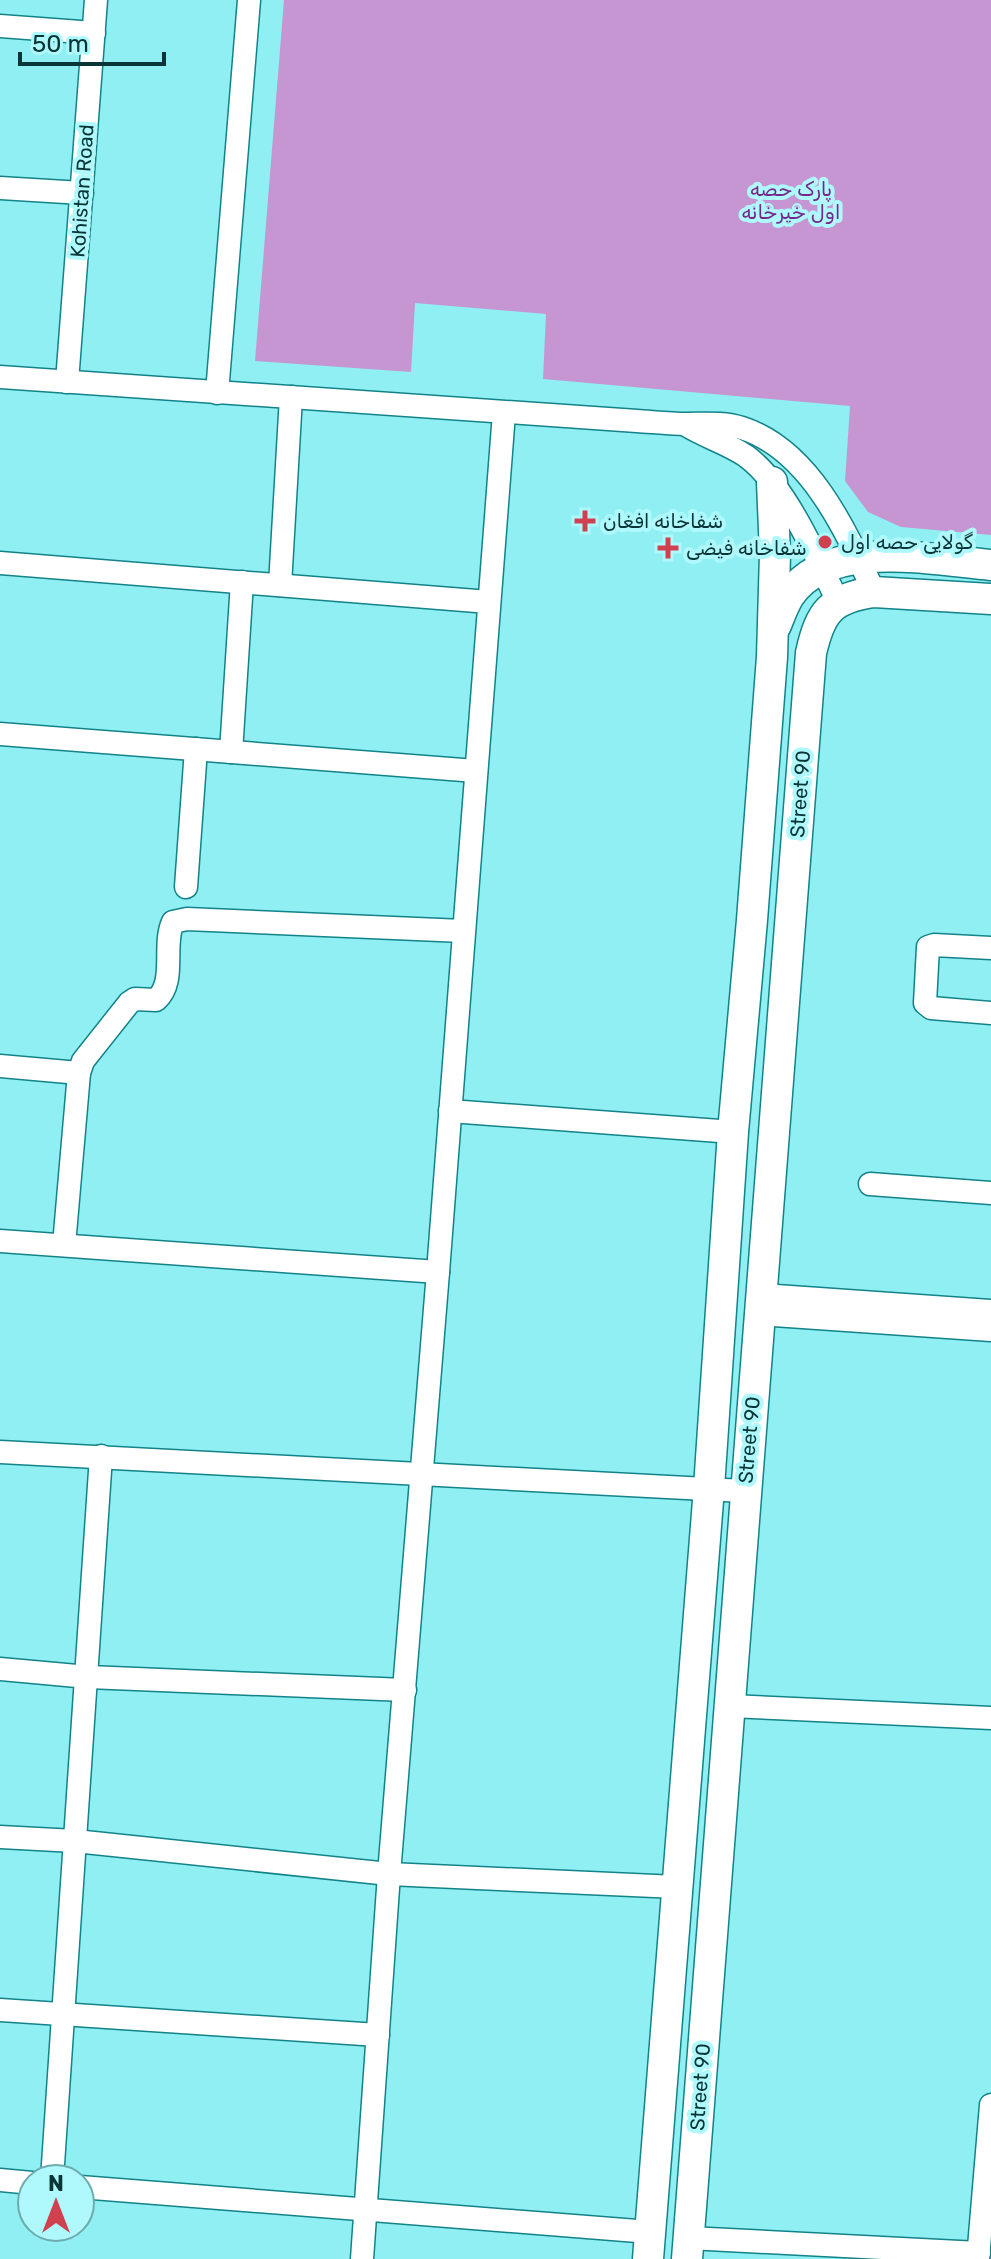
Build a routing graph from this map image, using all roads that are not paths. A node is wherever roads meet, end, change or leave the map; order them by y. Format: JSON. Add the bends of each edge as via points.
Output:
{"nodes":[{"id":1,"x":96,"y":0,"type":"edge"},
{"id":2,"x":249,"y":0,"type":"edge"},
{"id":3,"x":0,"y":26,"type":"edge"},
{"id":4,"x":94,"y":33,"type":"junction"},
{"id":5,"x":0,"y":188,"type":"edge"},
{"id":6,"x":82,"y":193,"type":"junction"},
{"id":7,"x":0,"y":377,"type":"edge"},
{"id":8,"x":67,"y":382,"type":"junction"},
{"id":9,"x":217,"y":393,"type":"junction"},
{"id":10,"x":291,"y":397,"type":"junction"},
{"id":11,"x":504,"y":413,"type":"junction"},
{"id":12,"x":685,"y":424,"type":"junction"},
{"id":13,"x":772,"y":482,"type":"junction"},
{"id":14,"x":858,"y":557,"type":"junction"},
{"id":15,"x":0,"y":563,"type":"edge"},
{"id":16,"x":991,"y":565,"type":"edge"},
{"id":17,"x":822,"y":569,"type":"junction"},
{"id":18,"x":242,"y":582,"type":"junction"},
{"id":19,"x":280,"y":585,"type":"junction"},
{"id":20,"x":874,"y":592,"type":"junction"},
{"id":21,"x":991,"y":599,"type":"edge"},
{"id":22,"x":489,"y":602,"type":"junction"},
{"id":23,"x":828,"y":612,"type":"junction"},
{"id":24,"x":774,"y":630,"type":"junction"},
{"id":25,"x":0,"y":734,"type":"edge"},
{"id":26,"x":196,"y":749,"type":"junction"},
{"id":27,"x":231,"y":752,"type":"junction"},
{"id":28,"x":476,"y":771,"type":"junction"},
{"id":29,"x":186,"y":887,"type":"dead end"},
{"id":30,"x":463,"y":931,"type":"junction"},
{"id":31,"x":991,"y":948,"type":"edge"},
{"id":32,"x":991,"y":1013,"type":"edge"},
{"id":33,"x":0,"y":1066,"type":"edge"},
{"id":34,"x":79,"y":1073,"type":"junction"},
{"id":35,"x":450,"y":1111,"type":"junction"},
{"id":36,"x":733,"y":1132,"type":"junction"},
{"id":37,"x":870,"y":1184,"type":"dead end"},
{"id":38,"x":991,"y":1193,"type":"edge"},
{"id":39,"x":0,"y":1241,"type":"edge"},
{"id":40,"x":64,"y":1245,"type":"junction"},
{"id":41,"x":438,"y":1272,"type":"junction"},
{"id":42,"x":761,"y":1304,"type":"junction"},
{"id":43,"x":991,"y":1311,"type":"edge"},
{"id":44,"x":991,"y":1330,"type":"edge"},
{"id":45,"x":0,"y":1452,"type":"edge"},
{"id":46,"x":101,"y":1456,"type":"junction"},
{"id":47,"x":422,"y":1473,"type":"junction"},
{"id":48,"x":709,"y":1488,"type":"junction"},
{"id":49,"x":744,"y":1491,"type":"junction"},
{"id":50,"x":0,"y":1669,"type":"edge"},
{"id":51,"x":88,"y":1677,"type":"junction"},
{"id":52,"x":405,"y":1690,"type":"junction"},
{"id":53,"x":730,"y":1706,"type":"junction"},
{"id":54,"x":991,"y":1718,"type":"edge"},
{"id":55,"x":0,"y":1837,"type":"edge"},
{"id":56,"x":75,"y":1841,"type":"junction"},
{"id":57,"x":389,"y":1874,"type":"junction"},
{"id":58,"x":677,"y":1887,"type":"junction"},
{"id":59,"x":0,"y":2010,"type":"edge"},
{"id":60,"x":63,"y":2014,"type":"junction"},
{"id":61,"x":378,"y":2035,"type":"junction"},
{"id":62,"x":663,"y":2065,"type":"junction"},
{"id":63,"x":702,"y":2067,"type":"junction"},
{"id":64,"x":991,"y":2105,"type":"edge"},
{"id":65,"x":53,"y":2163,"type":"edge"},
{"id":66,"x":96,"y":2188,"type":"edge"},
{"id":67,"x":365,"y":2209,"type":"junction"},
{"id":68,"x":649,"y":2246,"type":"edge"},
{"id":69,"x":982,"y":2246,"type":"edge"},
{"id":70,"x":688,"y":2249,"type":"edge"},
{"id":71,"x":362,"y":2259,"type":"edge"}],
"edges":[{"from":1,"to":4,"type":"street","name":"Kohistan Road"},
{"from":2,"to":9,"type":"street"},
{"from":3,"to":4,"type":"street"},
{"from":4,"to":6,"type":"street","name":"Kohistan Road"},
{"from":5,"to":6,"type":"street"},
{"from":6,"to":8,"type":"street","name":"Kohistan Road"},
{"from":7,"to":8,"type":"street"},
{"from":8,"to":9,"type":"street"},
{"from":9,"to":10,"type":"street"},
{"from":10,"to":11,"type":"street"},
{"from":10,"to":19,"type":"street"},
{"from":11,"to":12,"type":"street"},
{"from":11,"to":22,"type":"street"},
{"from":12,"to":13,"type":"street","via":[[749,458]]},
{"from":12,"to":14,"type":"street","via":[[720,423],[773,442],[813,483]]},
{"from":13,"to":17,"type":"street"},
{"from":13,"to":24,"type":"main road","name":"Street 90"},
{"from":14,"to":16,"type":"main road"},
{"from":14,"to":17,"type":"main road"},
{"from":14,"to":20,"type":"street"},
{"from":15,"to":18,"type":"street"},
{"from":17,"to":23,"type":"street"},
{"from":17,"to":24,"type":"main road","via":[[790,595]]},
{"from":18,"to":19,"type":"street"},
{"from":18,"to":27,"type":"street"},
{"from":19,"to":22,"type":"street"},
{"from":20,"to":21,"type":"main road"},
{"from":20,"to":23,"type":"main road","via":[[857,594]]},
{"from":22,"to":28,"type":"street"},
{"from":23,"to":42,"type":"main road","name":"Street 90","via":[[811,653]]},
{"from":24,"to":36,"type":"main road","name":"Street 90"},
{"from":25,"to":26,"type":"street"},
{"from":26,"to":27,"type":"street"},
{"from":26,"to":29,"type":"street"},
{"from":27,"to":28,"type":"street"},
{"from":28,"to":30,"type":"street"},
{"from":30,"to":34,"type":"street","via":[[173,922],[167,933],[166,989],[156,1000],[129,1003]]},
{"from":30,"to":35,"type":"street"},
{"from":31,"to":32,"type":"street","via":[[928,947],[925,1003],[931,1008]]},
{"from":33,"to":34,"type":"street"},
{"from":34,"to":40,"type":"street"},
{"from":35,"to":36,"type":"street"},
{"from":35,"to":41,"type":"street"},
{"from":36,"to":48,"type":"main road","name":"Street 90"},
{"from":37,"to":38,"type":"street"},
{"from":39,"to":40,"type":"street"},
{"from":40,"to":41,"type":"street"},
{"from":41,"to":47,"type":"street"},
{"from":42,"to":43,"type":"street"},
{"from":42,"to":44,"type":"street"},
{"from":42,"to":49,"type":"main road","name":"Street 90"},
{"from":45,"to":46,"type":"street"},
{"from":46,"to":47,"type":"street"},
{"from":46,"to":51,"type":"street"},
{"from":47,"to":48,"type":"street"},
{"from":47,"to":52,"type":"street"},
{"from":48,"to":49,"type":"street"},
{"from":48,"to":58,"type":"main road","name":"Street 90"},
{"from":49,"to":53,"type":"main road","name":"Street 90"},
{"from":50,"to":51,"type":"street"},
{"from":51,"to":52,"type":"street"},
{"from":51,"to":56,"type":"street"},
{"from":52,"to":57,"type":"street"},
{"from":53,"to":54,"type":"street"},
{"from":53,"to":63,"type":"main road","name":"Street 90"},
{"from":55,"to":56,"type":"street"},
{"from":56,"to":57,"type":"street"},
{"from":56,"to":60,"type":"street"},
{"from":57,"to":58,"type":"street"},
{"from":57,"to":61,"type":"street"},
{"from":58,"to":62,"type":"main road","name":"Street 90"},
{"from":59,"to":60,"type":"street"},
{"from":60,"to":61,"type":"street"},
{"from":60,"to":65,"type":"street"},
{"from":61,"to":67,"type":"street"},
{"from":62,"to":63,"type":"main road"},
{"from":62,"to":68,"type":"main road","name":"Street 90"},
{"from":63,"to":70,"type":"main road","name":"Street 90"},
{"from":64,"to":69,"type":"street"},
{"from":66,"to":67,"type":"street"},
{"from":67,"to":68,"type":"street"},
{"from":67,"to":71,"type":"street"},
{"from":69,"to":70,"type":"street"}]}
